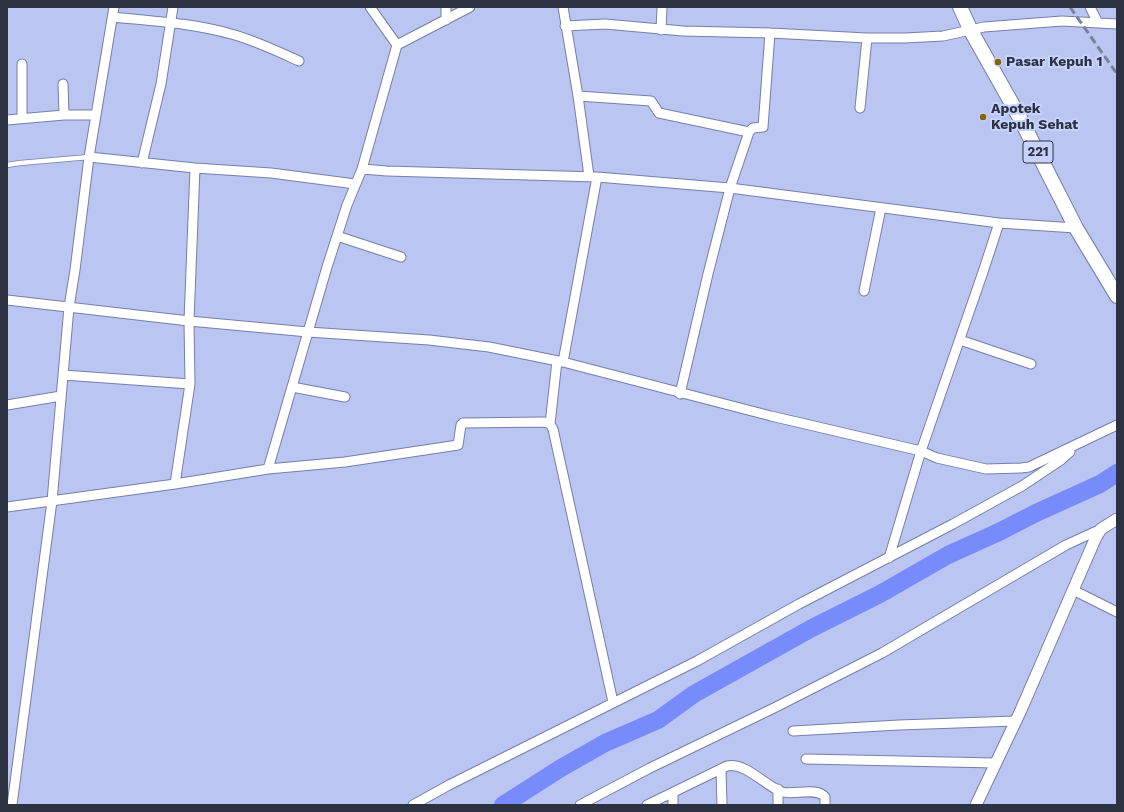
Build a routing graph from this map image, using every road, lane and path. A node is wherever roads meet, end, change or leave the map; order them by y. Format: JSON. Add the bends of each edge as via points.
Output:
{"nodes":[{"id":1,"x":114,"y":7,"type":"edge"},
{"id":2,"x":173,"y":7,"type":"edge"},
{"id":3,"x":370,"y":7,"type":"edge"},
{"id":4,"x":446,"y":7,"type":"edge"},
{"id":5,"x":470,"y":7,"type":"edge"},
{"id":6,"x":563,"y":7,"type":"edge"},
{"id":7,"x":662,"y":7,"type":"edge"},
{"id":8,"x":960,"y":7,"type":"edge"},
{"id":9,"x":1090,"y":7,"type":"edge"},
{"id":10,"x":113,"y":17,"type":"junction"},
{"id":11,"x":446,"y":20,"type":"junction"},
{"id":12,"x":170,"y":23,"type":"junction"},
{"id":13,"x":1098,"y":23,"type":"junction"},
{"id":14,"x":1116,"y":25,"type":"edge"},
{"id":15,"x":565,"y":26,"type":"junction"},
{"id":16,"x":661,"y":30,"type":"junction"},
{"id":17,"x":972,"y":31,"type":"junction"},
{"id":18,"x":770,"y":33,"type":"junction"},
{"id":19,"x":867,"y":38,"type":"junction"},
{"id":20,"x":397,"y":45,"type":"junction"},
{"id":21,"x":299,"y":61,"type":"dead end"},
{"id":22,"x":22,"y":64,"type":"dead end"},
{"id":23,"x":64,"y":84,"type":"dead end"},
{"id":24,"x":578,"y":96,"type":"junction"},
{"id":25,"x":860,"y":108,"type":"dead end"},
{"id":26,"x":64,"y":114,"type":"junction"},
{"id":27,"x":96,"y":115,"type":"junction"},
{"id":28,"x":22,"y":118,"type":"junction"},
{"id":29,"x":7,"y":120,"type":"edge"},
{"id":30,"x":749,"y":132,"type":"junction"},
{"id":31,"x":90,"y":157,"type":"junction"},
{"id":32,"x":142,"y":163,"type":"junction"},
{"id":33,"x":7,"y":165,"type":"edge"},
{"id":34,"x":195,"y":168,"type":"junction"},
{"id":35,"x":362,"y":169,"type":"junction"},
{"id":36,"x":593,"y":176,"type":"junction"},
{"id":37,"x":355,"y":184,"type":"junction"},
{"id":38,"x":730,"y":188,"type":"junction"},
{"id":39,"x":881,"y":208,"type":"junction"},
{"id":40,"x":999,"y":223,"type":"junction"},
{"id":41,"x":1076,"y":228,"type":"junction"},
{"id":42,"x":337,"y":236,"type":"junction"},
{"id":43,"x":401,"y":257,"type":"dead end"},
{"id":44,"x":864,"y":291,"type":"dead end"},
{"id":45,"x":1117,"y":296,"type":"edge"},
{"id":46,"x":7,"y":300,"type":"edge"},
{"id":47,"x":69,"y":307,"type":"junction"},
{"id":48,"x":189,"y":321,"type":"junction"},
{"id":49,"x":308,"y":332,"type":"junction"},
{"id":50,"x":960,"y":340,"type":"junction"},
{"id":51,"x":560,"y":362,"type":"junction"},
{"id":52,"x":1031,"y":364,"type":"dead end"},
{"id":53,"x":63,"y":375,"type":"junction"},
{"id":54,"x":190,"y":384,"type":"junction"},
{"id":55,"x":292,"y":387,"type":"junction"},
{"id":56,"x":680,"y":394,"type":"junction"},
{"id":57,"x":62,"y":396,"type":"junction"},
{"id":58,"x":345,"y":397,"type":"dead end"},
{"id":59,"x":7,"y":405,"type":"edge"},
{"id":60,"x":550,"y":424,"type":"junction"},
{"id":61,"x":1117,"y":425,"type":"edge"},
{"id":62,"x":1078,"y":444,"type":"junction"},
{"id":63,"x":921,"y":452,"type":"junction"},
{"id":64,"x":268,"y":469,"type":"junction"},
{"id":65,"x":175,"y":484,"type":"junction"},
{"id":66,"x":52,"y":501,"type":"junction"},
{"id":67,"x":7,"y":507,"type":"edge"},
{"id":68,"x":1117,"y":519,"type":"edge"},
{"id":69,"x":1101,"y":529,"type":"junction"},
{"id":70,"x":888,"y":558,"type":"junction"},
{"id":71,"x":1073,"y":590,"type":"junction"},
{"id":72,"x":1117,"y":612,"type":"edge"},
{"id":73,"x":613,"y":702,"type":"junction"},
{"id":74,"x":1015,"y":721,"type":"junction"},
{"id":75,"x":793,"y":731,"type":"dead end"},
{"id":76,"x":806,"y":759,"type":"dead end"},
{"id":77,"x":996,"y":763,"type":"junction"},
{"id":78,"x":721,"y":770,"type":"junction"},
{"id":79,"x":778,"y":789,"type":"junction"},
{"id":80,"x":673,"y":793,"type":"junction"},
{"id":81,"x":12,"y":805,"type":"edge"},
{"id":82,"x":413,"y":805,"type":"edge"},
{"id":83,"x":580,"y":805,"type":"edge"},
{"id":84,"x":647,"y":805,"type":"edge"},
{"id":85,"x":673,"y":805,"type":"edge"},
{"id":86,"x":722,"y":805,"type":"edge"},
{"id":87,"x":778,"y":805,"type":"edge"},
{"id":88,"x":825,"y":805,"type":"edge"},
{"id":89,"x":976,"y":805,"type":"edge"}],
"edges":[{"from":1,"to":10,"type":"street"},
{"from":2,"to":12,"type":"street"},
{"from":3,"to":20,"type":"street"},
{"from":4,"to":11,"type":"street"},
{"from":5,"to":11,"type":"street"},
{"from":6,"to":15,"type":"street"},
{"from":7,"to":16,"type":"street"},
{"from":8,"to":17,"type":"main road","number":"221"},
{"from":9,"to":13,"type":"street"},
{"from":10,"to":12,"type":"street"},
{"from":10,"to":27,"type":"street"},
{"from":11,"to":20,"type":"street"},
{"from":12,"to":21,"type":"street","via":[[232,34]]},
{"from":12,"to":32,"type":"street","via":[[161,84]]},
{"from":13,"to":14,"type":"street"},
{"from":13,"to":17,"type":"street","via":[[1062,21],[984,27]]},
{"from":15,"to":16,"type":"street","via":[[605,24]]},
{"from":15,"to":24,"type":"street"},
{"from":16,"to":18,"type":"street"},
{"from":17,"to":19,"type":"street","via":[[932,37]]},
{"from":17,"to":41,"type":"main road","number":"221"},
{"from":18,"to":19,"type":"street"},
{"from":18,"to":30,"type":"street","via":[[763,127],[753,128]]},
{"from":19,"to":25,"type":"street"},
{"from":20,"to":35,"type":"street"},
{"from":22,"to":28,"type":"street"},
{"from":23,"to":26,"type":"street"},
{"from":24,"to":30,"type":"street","via":[[651,102],[660,113]]},
{"from":24,"to":36,"type":"street"},
{"from":26,"to":27,"type":"street"},
{"from":26,"to":28,"type":"street"},
{"from":27,"to":31,"type":"street"},
{"from":28,"to":29,"type":"street"},
{"from":30,"to":38,"type":"street"},
{"from":31,"to":32,"type":"street"},
{"from":31,"to":33,"type":"lane"},
{"from":31,"to":47,"type":"street"},
{"from":32,"to":34,"type":"street"},
{"from":34,"to":37,"type":"street","via":[[271,173]]},
{"from":34,"to":48,"type":"street"},
{"from":35,"to":36,"type":"street"},
{"from":35,"to":37,"type":"street"},
{"from":36,"to":38,"type":"street"},
{"from":36,"to":51,"type":"street"},
{"from":37,"to":42,"type":"street"},
{"from":38,"to":39,"type":"street"},
{"from":38,"to":56,"type":"street"},
{"from":39,"to":40,"type":"street"},
{"from":39,"to":44,"type":"street"},
{"from":40,"to":41,"type":"street"},
{"from":40,"to":50,"type":"street"},
{"from":41,"to":45,"type":"main road","number":"221"},
{"from":42,"to":43,"type":"street"},
{"from":42,"to":49,"type":"street"},
{"from":46,"to":47,"type":"street"},
{"from":47,"to":48,"type":"street"},
{"from":47,"to":53,"type":"street"},
{"from":48,"to":49,"type":"street"},
{"from":48,"to":54,"type":"street"},
{"from":49,"to":51,"type":"street","via":[[429,340],[489,348]]},
{"from":49,"to":55,"type":"street"},
{"from":50,"to":52,"type":"street"},
{"from":50,"to":63,"type":"street"},
{"from":51,"to":56,"type":"street"},
{"from":51,"to":60,"type":"street"},
{"from":53,"to":54,"type":"street"},
{"from":53,"to":57,"type":"street"},
{"from":54,"to":65,"type":"street"},
{"from":55,"to":58,"type":"street"},
{"from":55,"to":64,"type":"street"},
{"from":56,"to":63,"type":"street"},
{"from":57,"to":59,"type":"street"},
{"from":57,"to":66,"type":"street"},
{"from":60,"to":64,"type":"street","via":[[463,423],[458,445],[345,462]]},
{"from":60,"to":73,"type":"street"},
{"from":61,"to":62,"type":"street"},
{"from":62,"to":63,"type":"street","via":[[1029,467],[1011,469],[986,469]]},
{"from":62,"to":70,"type":"street","via":[[1061,460],[1022,486]]},
{"from":63,"to":70,"type":"street"},
{"from":64,"to":65,"type":"street"},
{"from":65,"to":66,"type":"street"},
{"from":66,"to":67,"type":"street"},
{"from":66,"to":81,"type":"street"},
{"from":68,"to":69,"type":"street"},
{"from":69,"to":71,"type":"street"},
{"from":69,"to":83,"type":"street","via":[[1066,545],[882,652]]},
{"from":70,"to":73,"type":"street","via":[[697,661]]},
{"from":71,"to":72,"type":"street"},
{"from":71,"to":74,"type":"street"},
{"from":73,"to":82,"type":"street"},
{"from":74,"to":75,"type":"street"},
{"from":74,"to":77,"type":"street"},
{"from":76,"to":77,"type":"street"},
{"from":77,"to":89,"type":"street"},
{"from":78,"to":79,"type":"street","via":[[733,765]]},
{"from":78,"to":80,"type":"street"},
{"from":78,"to":86,"type":"street"},
{"from":79,"to":87,"type":"street"},
{"from":79,"to":88,"type":"street","via":[[787,792],[820,793],[825,797]]},
{"from":80,"to":84,"type":"street"},
{"from":80,"to":85,"type":"street"}]}
